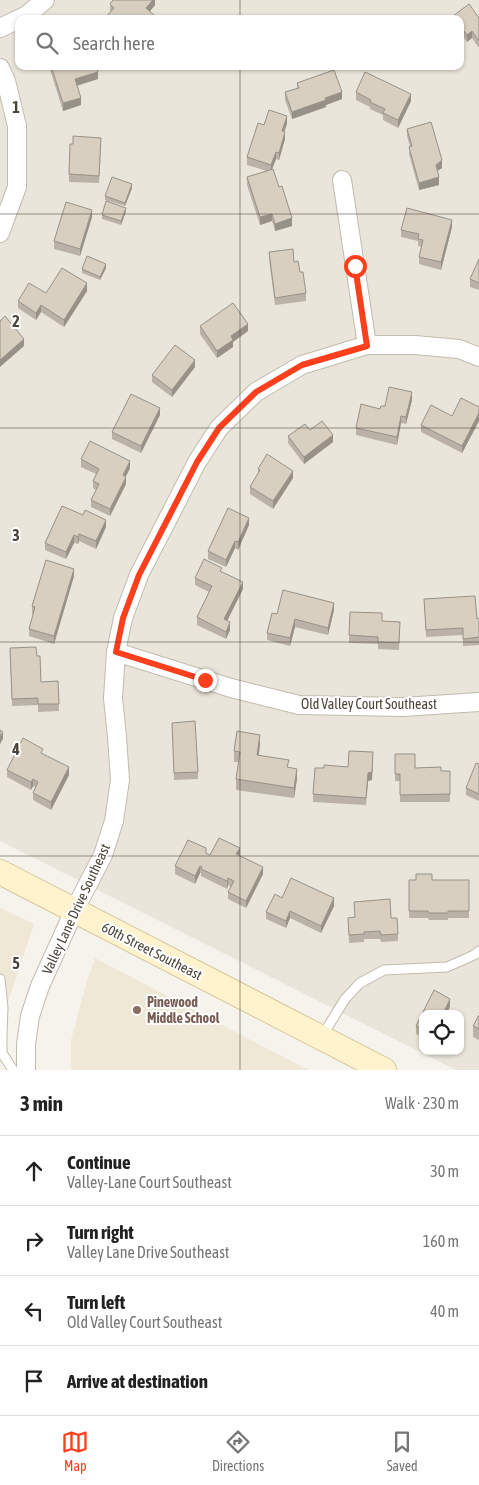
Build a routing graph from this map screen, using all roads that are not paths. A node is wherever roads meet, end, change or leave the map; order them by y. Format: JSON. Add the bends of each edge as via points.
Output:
{"nodes":[{"id":1,"x":45,"y":0,"type":"edge"},
{"id":2,"x":27,"y":15,"type":"edge"},
{"id":3,"x":15,"y":21,"type":"edge"},
{"id":4,"x":0,"y":28,"type":"edge"},
{"id":5,"x":0,"y":68,"type":"edge"},
{"id":6,"x":342,"y":180,"type":"dead end"},
{"id":7,"x":0,"y":233,"type":"edge"},
{"id":8,"x":367,"y":346,"type":"junction"},
{"id":9,"x":479,"y":357,"type":"edge"},
{"id":10,"x":116,"y":652,"type":"junction"},
{"id":11,"x":479,"y":702,"type":"edge"},
{"id":12,"x":0,"y":872,"type":"edge"},
{"id":13,"x":74,"y":911,"type":"junction"},
{"id":14,"x":479,"y":951,"type":"edge"},
{"id":15,"x":0,"y":979,"type":"edge"},
{"id":16,"x":321,"y":1038,"type":"junction"},
{"id":17,"x":14,"y":1070,"type":"edge"},
{"id":18,"x":26,"y":1070,"type":"edge"},
{"id":19,"x":384,"y":1070,"type":"edge"}],
"edges":[{"from":1,"to":2,"type":"street"},
{"from":3,"to":4,"type":"street"},
{"from":5,"to":7,"type":"street","via":[[16,126],[17,182]]},
{"from":6,"to":8,"type":"street"},
{"from":8,"to":9,"type":"street","name":"Valley Lane Drive Southeast","via":[[415,345],[459,349]]},
{"from":8,"to":10,"type":"street","name":"Valley Lane Drive Southeast","via":[[302,365],[256,392],[219,428],[197,462],[139,575],[123,618]]},
{"from":10,"to":11,"type":"street","name":"Old Valley Court Southeast","via":[[230,688],[299,705],[403,707]]},
{"from":10,"to":13,"type":"street","name":"Valley Lane Drive Southeast","via":[[112,698],[120,780],[114,821],[103,855]]},
{"from":12,"to":13,"type":"main road","name":"60th Street Southeast"},
{"from":13,"to":16,"type":"main road","name":"60th Street Southeast"},
{"from":13,"to":18,"type":"street","name":"Valley Lane Drive Southeast","via":[[30,1016]]},
{"from":14,"to":16,"type":"lane","via":[[447,967],[384,970],[360,983],[344,999]]},
{"from":15,"to":17,"type":"lane","via":[[2,1053]]},
{"from":16,"to":19,"type":"main road","name":"60th Street Southeast"}]}
